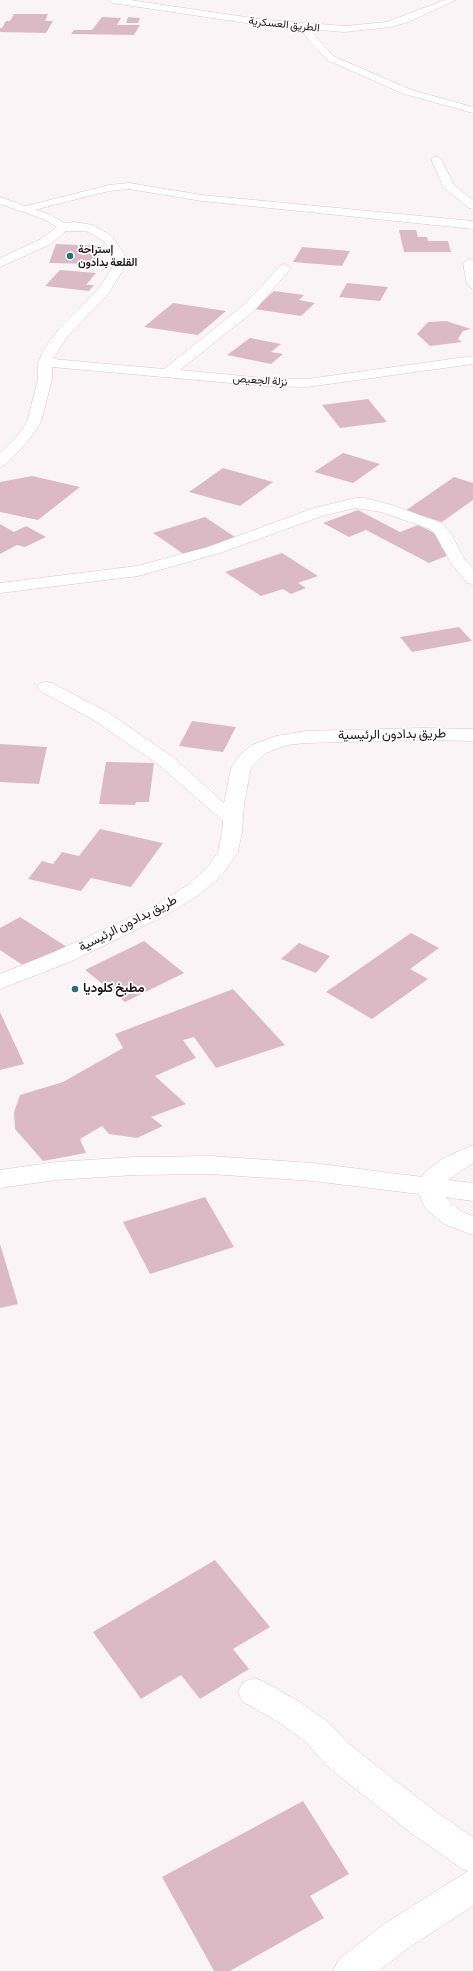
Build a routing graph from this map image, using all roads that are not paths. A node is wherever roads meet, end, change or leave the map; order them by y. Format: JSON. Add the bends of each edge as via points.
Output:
{"nodes":[{"id":1,"x":112,"y":0,"type":"edge"},
{"id":2,"x":452,"y":0,"type":"edge"},
{"id":3,"x":305,"y":27,"type":"junction"},
{"id":4,"x":473,"y":110,"type":"edge"},
{"id":5,"x":436,"y":159,"type":"dead end"},
{"id":6,"x":0,"y":200,"type":"edge"},
{"id":7,"x":473,"y":206,"type":"edge"},
{"id":8,"x":26,"y":209,"type":"junction"},
{"id":9,"x":473,"y":225,"type":"edge"},
{"id":10,"x":65,"y":227,"type":"junction"},
{"id":11,"x":0,"y":263,"type":"edge"},
{"id":12,"x":469,"y":263,"type":"dead end"},
{"id":13,"x":285,"y":268,"type":"dead end"},
{"id":14,"x":473,"y":285,"type":"edge"},
{"id":15,"x":473,"y":360,"type":"edge"},
{"id":16,"x":45,"y":362,"type":"junction"},
{"id":17,"x":167,"y":372,"type":"junction"},
{"id":18,"x":0,"y":462,"type":"edge"},
{"id":19,"x":473,"y":579,"type":"edge"},
{"id":20,"x":0,"y":588,"type":"edge"},
{"id":21,"x":46,"y":687,"type":"dead end"},
{"id":22,"x":473,"y":735,"type":"edge"},
{"id":23,"x":232,"y":819,"type":"junction"},
{"id":24,"x":0,"y":982,"type":"edge"},
{"id":25,"x":473,"y":1153,"type":"edge"},
{"id":26,"x":0,"y":1179,"type":"edge"},
{"id":27,"x":429,"y":1188,"type":"junction"},
{"id":28,"x":473,"y":1192,"type":"edge"},
{"id":29,"x":473,"y":1226,"type":"edge"},
{"id":30,"x":254,"y":1692,"type":"dead end"},
{"id":31,"x":473,"y":1857,"type":"edge"},
{"id":32,"x":473,"y":1886,"type":"edge"},
{"id":33,"x":351,"y":1971,"type":"edge"}],
"edges":[{"from":1,"to":3,"type":"street","name":"الطريق العسكرية","via":[[246,21]]},
{"from":2,"to":3,"type":"street","name":"الطريق العسكرية","via":[[388,25],[345,29]]},
{"from":3,"to":4,"type":"street","via":[[330,58],[408,92]]},
{"from":5,"to":7,"type":"street","via":[[449,187]]},
{"from":6,"to":8,"type":"street"},
{"from":8,"to":9,"type":"street","via":[[109,188],[129,186],[210,199]]},
{"from":8,"to":10,"type":"street"},
{"from":10,"to":11,"type":"street","via":[[45,242]]},
{"from":10,"to":16,"type":"street","via":[[88,228],[108,240],[118,254],[118,268],[104,290],[52,348]]},
{"from":12,"to":14,"type":"street"},
{"from":13,"to":17,"type":"street","via":[[250,308]]},
{"from":15,"to":17,"type":"street","name":"نزلة الجعيص","via":[[307,383],[264,382]]},
{"from":16,"to":17,"type":"street","name":"نزلة الجعيص"},
{"from":16,"to":18,"type":"street","via":[[45,379],[34,422]]},
{"from":19,"to":20,"type":"street","via":[[457,560],[436,526],[386,508],[356,503],[320,511],[214,550],[138,571]]},
{"from":21,"to":23,"type":"street","via":[[99,715],[166,761]]},
{"from":22,"to":23,"type":"street","name":"طريق بدادون الرئيسية","via":[[338,735],[304,737],[268,744],[246,760],[241,768]]},
{"from":23,"to":24,"type":"street","name":"طريق بدادون الرئيسية","via":[[228,852],[214,872],[193,890],[160,911],[62,957]]},
{"from":25,"to":27,"type":"street","via":[[452,1164],[434,1178]]},
{"from":26,"to":27,"type":"street","via":[[56,1171],[210,1165],[313,1172]]},
{"from":27,"to":28,"type":"street"},
{"from":27,"to":29,"type":"street","via":[[434,1202],[453,1218]]},
{"from":30,"to":31,"type":"street","via":[[317,1732],[339,1756],[422,1822]]},
{"from":32,"to":33,"type":"street","via":[[396,1936]]}]}
